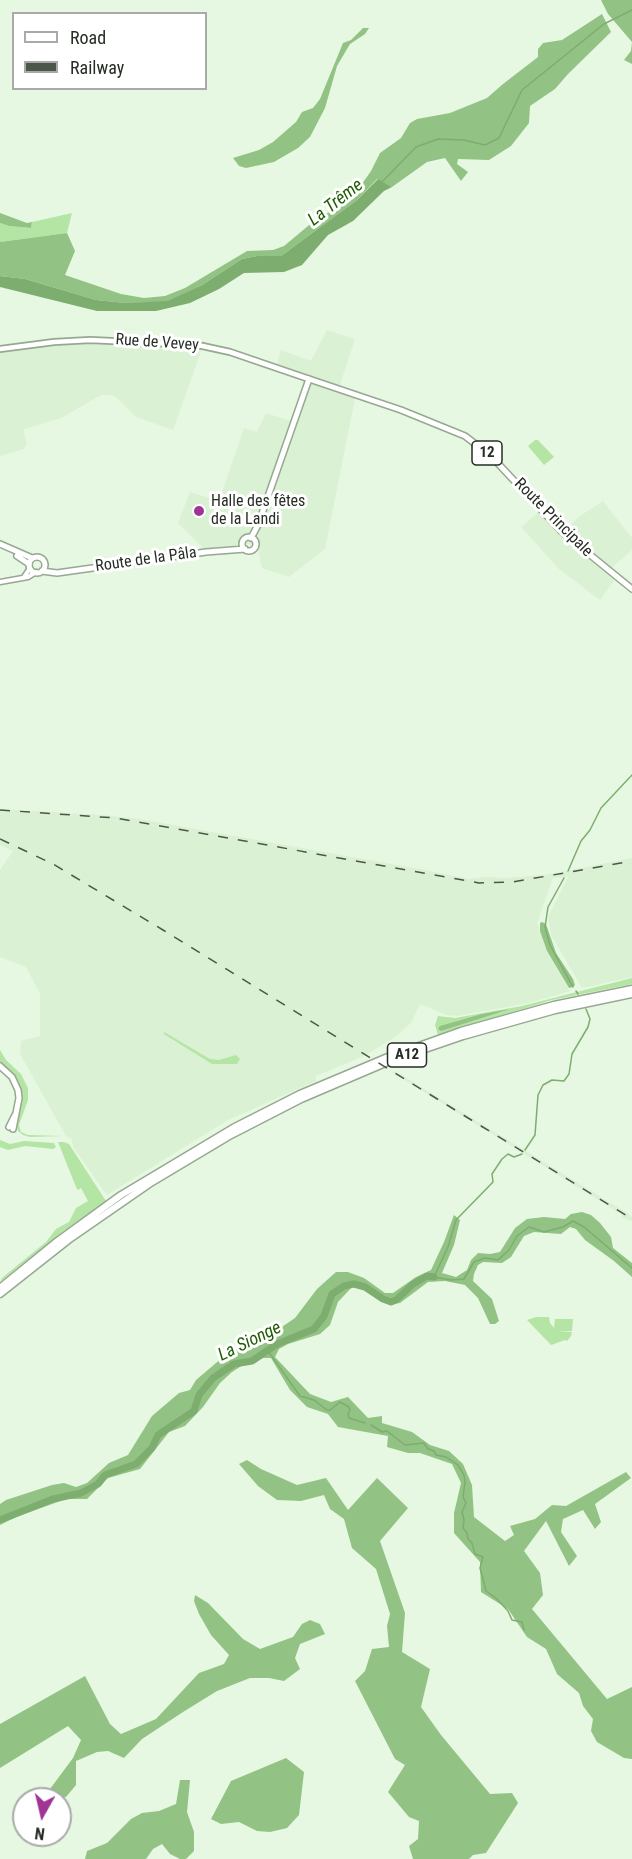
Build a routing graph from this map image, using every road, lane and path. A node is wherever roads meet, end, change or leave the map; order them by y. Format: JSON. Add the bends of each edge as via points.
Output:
{"nodes":[{"id":1,"x":0,"y":349,"type":"edge"},
{"id":2,"x":309,"y":379,"type":"junction"},
{"id":3,"x":253,"y":539,"type":"junction"},
{"id":4,"x":0,"y":545,"type":"edge"},
{"id":5,"x":244,"y":546,"type":"junction"},
{"id":6,"x":31,"y":563,"type":"junction"},
{"id":7,"x":41,"y":570,"type":"junction"},
{"id":8,"x":23,"y":578,"type":"junction"},
{"id":9,"x":0,"y":582,"type":"edge"},
{"id":10,"x":632,"y":589,"type":"edge"},
{"id":11,"x":632,"y":989,"type":"edge"},
{"id":12,"x":632,"y":994,"type":"edge"},
{"id":13,"x":1,"y":1068,"type":"edge"},
{"id":14,"x":11,"y":1128,"type":"dead end"},
{"id":15,"x":0,"y":1286,"type":"edge"},
{"id":16,"x":0,"y":1294,"type":"edge"}],
"edges":[{"from":1,"to":2,"type":"main road","name":"Rue de Vevey","via":[[90,340],[198,345]]},
{"from":2,"to":3,"type":"main road"},
{"from":2,"to":10,"type":"main road","name":"Route Principale","number":"12","via":[[465,436],[491,456],[562,532]]},
{"from":3,"to":5,"type":"main road","via":[[246,539]]},
{"from":3,"to":5,"type":"main road","via":[[253,550]]},
{"from":4,"to":6,"type":"main road"},
{"from":5,"to":7,"type":"main road","name":"Route de la Pâla","via":[[62,572]]},
{"from":6,"to":7,"type":"main road"},
{"from":6,"to":7,"type":"main road","via":[[40,557],[44,560]]},
{"from":6,"to":8,"type":"street"},
{"from":7,"to":8,"type":"street"},
{"from":8,"to":9,"type":"street"},
{"from":11,"to":15,"type":"highway","number":"A12","via":[[461,1031],[370,1064],[236,1123],[131,1185],[52,1241]]},
{"from":12,"to":16,"type":"highway","number":"A12","via":[[462,1036],[372,1068],[292,1103],[214,1144],[133,1194]]},
{"from":13,"to":14,"type":"main road","via":[[12,1077],[18,1090]]}]}
